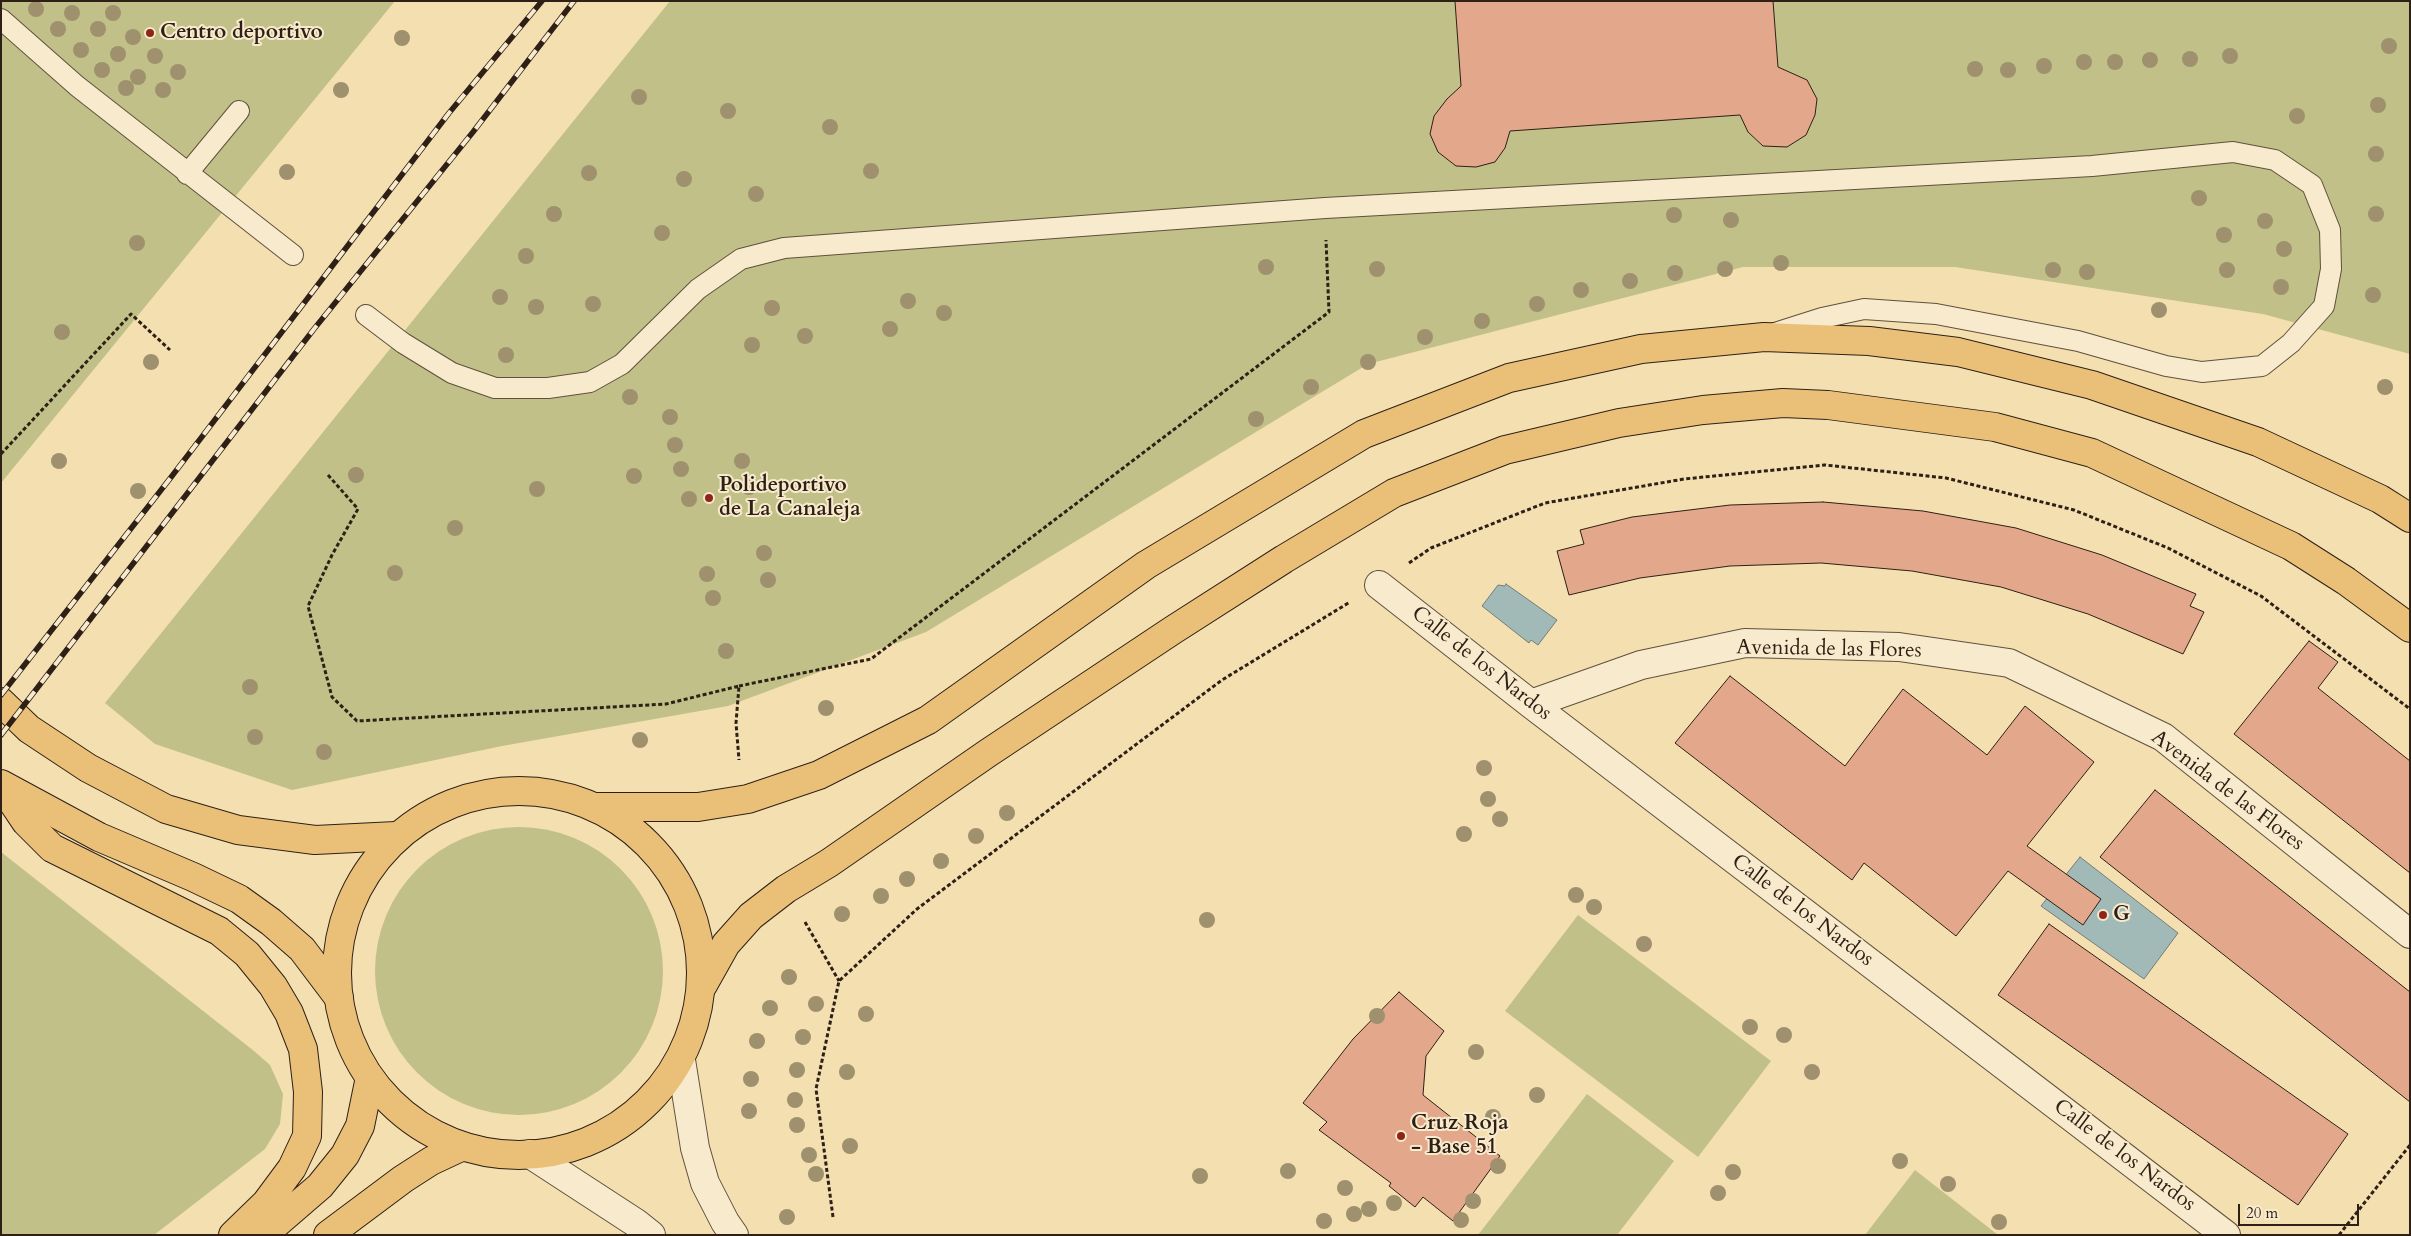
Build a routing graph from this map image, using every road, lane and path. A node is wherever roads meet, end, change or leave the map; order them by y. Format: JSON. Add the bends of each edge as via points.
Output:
{"nodes":[{"id":1,"x":1,"y":19,"type":"edge"},
{"id":2,"x":239,"y":111,"type":"dead end"},
{"id":3,"x":187,"y":174,"type":"junction"},
{"id":4,"x":1325,"y":208,"type":"junction"},
{"id":5,"x":293,"y":255,"type":"dead end"},
{"id":6,"x":366,"y":315,"type":"dead end"},
{"id":7,"x":1764,"y":337,"type":"junction"},
{"id":8,"x":170,"y":350,"type":"dead end"},
{"id":9,"x":1,"y":454,"type":"edge"},
{"id":10,"x":328,"y":475,"type":"dead end"},
{"id":11,"x":2410,"y":518,"type":"edge"},
{"id":12,"x":1379,"y":585,"type":"dead end"},
{"id":13,"x":2410,"y":628,"type":"edge"},
{"id":14,"x":739,"y":686,"type":"junction"},
{"id":15,"x":1,"y":702,"type":"edge"},
{"id":16,"x":1531,"y":704,"type":"junction"},
{"id":17,"x":739,"y":760,"type":"dead end"},
{"id":18,"x":1,"y":785,"type":"edge"},
{"id":19,"x":596,"y":807,"type":"junction"},
{"id":20,"x":396,"y":836,"type":"junction"},
{"id":21,"x":805,"y":922,"type":"dead end"},
{"id":22,"x":2410,"y":934,"type":"edge"},
{"id":23,"x":839,"y":982,"type":"dead end"},
{"id":24,"x":703,"y":985,"type":"junction"},
{"id":25,"x":339,"y":998,"type":"junction"},
{"id":26,"x":681,"y":1060,"type":"junction"},
{"id":27,"x":370,"y":1082,"type":"junction"},
{"id":28,"x":2410,"y":1145,"type":"edge"},
{"id":29,"x":463,"y":1146,"type":"junction"},
{"id":30,"x":530,"y":1154,"type":"junction"},
{"id":31,"x":233,"y":1235,"type":"edge"},
{"id":32,"x":263,"y":1235,"type":"edge"},
{"id":33,"x":328,"y":1235,"type":"edge"},
{"id":34,"x":651,"y":1235,"type":"edge"},
{"id":35,"x":734,"y":1235,"type":"edge"},
{"id":36,"x":2226,"y":1235,"type":"edge"},
{"id":37,"x":2339,"y":1235,"type":"edge"}],
"edges":[{"from":1,"to":3,"type":"lane","via":[[77,86]]},
{"from":2,"to":3,"type":"lane"},
{"from":3,"to":5,"type":"lane"},
{"from":4,"to":6,"type":"lane","via":[[784,248],[741,259],[698,289],[622,364],[590,382],[548,388],[495,388],[452,373],[403,343]]},
{"from":4,"to":7,"type":"lane","via":[[2092,166],[2233,152],[2275,160],[2312,185],[2330,230],[2331,269],[2324,306],[2291,343],[2262,366],[2202,372],[2166,366],[2078,341],[1946,316],[1864,309],[1822,318]]},
{"from":4,"to":14,"type":"path","via":[[1329,312],[871,659]]},
{"from":7,"to":11,"type":"main road","via":[[1869,341],[1958,352],[2092,385],[2258,442],[2380,499]]},
{"from":7,"to":19,"type":"main road","via":[[1640,349],[1509,378],[1364,434],[1146,565],[928,720],[818,775],[748,799],[698,807]]},
{"from":8,"to":9,"type":"path","via":[[131,314]]},
{"from":10,"to":14,"type":"path","via":[[358,509],[308,606],[332,697],[357,721],[666,704]]},
{"from":12,"to":16,"type":"street","name":"Calle de los Nardos"},
{"from":13,"to":24,"type":"main road","via":[[2291,546],[2092,453],[1995,427],[1877,411],[1783,403],[1703,410],[1620,423],[1505,450],[1394,493],[1284,559],[786,889],[751,916],[733,937]]},
{"from":14,"to":17,"type":"path","via":[[736,723]]},
{"from":15,"to":20,"type":"main road","via":[[29,729],[80,763],[166,809],[238,830],[315,840]]},
{"from":16,"to":22,"type":"street","name":"Avenida de las Flores","via":[[1640,665],[1745,643],[1899,647],[2009,663],[2163,737]]},
{"from":16,"to":36,"type":"street","name":"Calle de los Nardos"},
{"from":18,"to":25,"type":"main road","via":[[99,837],[239,900],[302,949]]},
{"from":18,"to":31,"type":"main road","via":[[26,822],[52,848],[219,931],[247,954],[273,986],[289,1013],[303,1049],[308,1092],[307,1136],[287,1175],[266,1203]]},
{"from":19,"to":20,"type":"main road","via":[[561,792],[486,793],[457,801]]},
{"from":19,"to":24,"type":"main road","via":[[666,862],[684,895],[698,940]]},
{"from":20,"to":25,"type":"main road","via":[[357,884],[349,906],[339,941]]},
{"from":21,"to":23,"type":"path"},
{"from":24,"to":26,"type":"main road","via":[[690,1041]]},
{"from":25,"to":27,"type":"main road","via":[[347,1030]]},
{"from":26,"to":30,"type":"main road","via":[[663,1086],[633,1114],[602,1134],[570,1147]]},
{"from":26,"to":35,"type":"street","via":[[695,1148],[705,1182]]},
{"from":27,"to":29,"type":"main road","via":[[401,1114],[420,1128]]},
{"from":27,"to":32,"type":"main road","via":[[360,1126],[345,1155],[320,1186]]},
{"from":28,"to":37,"type":"path"},
{"from":29,"to":30,"type":"main road","via":[[492,1154]]},
{"from":29,"to":33,"type":"main road","via":[[403,1179]]},
{"from":30,"to":34,"type":"street"}]}
